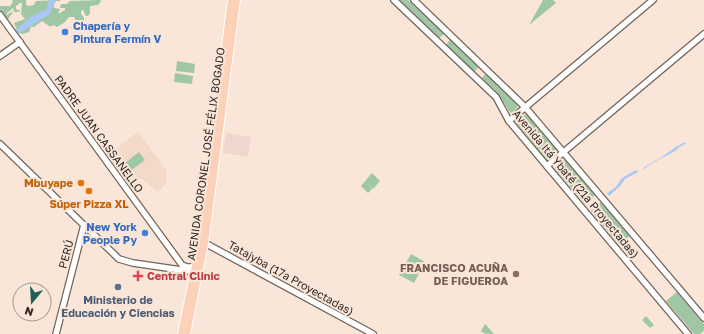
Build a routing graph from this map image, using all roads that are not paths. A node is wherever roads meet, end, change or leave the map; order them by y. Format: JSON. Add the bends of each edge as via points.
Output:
{"nodes":[{"id":1,"x":231,"y":0,"type":"edge"},
{"id":2,"x":238,"y":0,"type":"edge"},
{"id":3,"x":394,"y":0,"type":"edge"},
{"id":4,"x":414,"y":0,"type":"edge"},
{"id":5,"x":654,"y":0,"type":"edge"},
{"id":6,"x":0,"y":15,"type":"edge"},
{"id":7,"x":704,"y":34,"type":"edge"},
{"id":8,"x":20,"y":42,"type":"junction"},
{"id":9,"x":0,"y":56,"type":"edge"},
{"id":10,"x":525,"y":107,"type":"junction"},
{"id":11,"x":509,"y":121,"type":"junction"},
{"id":12,"x":0,"y":144,"type":"edge"},
{"id":13,"x":564,"y":152,"type":"junction"},
{"id":14,"x":547,"y":166,"type":"junction"},
{"id":15,"x":84,"y":225,"type":"junction"},
{"id":16,"x":203,"y":242,"type":"junction"},
{"id":17,"x":174,"y":254,"type":"junction"},
{"id":18,"x":163,"y":267,"type":"junction"},
{"id":19,"x":198,"y":269,"type":"junction"},
{"id":20,"x":704,"y":318,"type":"edge"},
{"id":21,"x":56,"y":334,"type":"edge"},
{"id":22,"x":181,"y":334,"type":"edge"},
{"id":23,"x":187,"y":334,"type":"edge"},
{"id":24,"x":373,"y":334,"type":"edge"},
{"id":25,"x":688,"y":334,"type":"edge"}],
"edges":[{"from":1,"to":16,"type":"main road","name":"AVENIDA CORONEL JOSÉ FÉLIX BOGADO"},
{"from":2,"to":16,"type":"main road","name":"AVENIDA CORONEL JOSÉ FÉLIX BOGADO"},
{"from":3,"to":11,"type":"street","name":"Avenida Itá Ybaté (21ª Proyectadas)","via":[[496,97]]},
{"from":4,"to":10,"type":"street","name":"Avenida Itá Ybaté (21ª Proyectadas)"},
{"from":5,"to":10,"type":"street"},
{"from":6,"to":8,"type":"street","name":"PADRE JUAN CASSANELLO"},
{"from":7,"to":13,"type":"street"},
{"from":8,"to":9,"type":"street"},
{"from":8,"to":17,"type":"street","name":"PADRE JUAN CASSANELLO"},
{"from":10,"to":11,"type":"street"},
{"from":10,"to":13,"type":"street","name":"Avenida Itá Ybaté (21ª Proyectadas)"},
{"from":11,"to":14,"type":"street","name":"Avenida Itá Ybaté (21ª Proyectadas)"},
{"from":12,"to":15,"type":"street"},
{"from":13,"to":14,"type":"street"},
{"from":13,"to":20,"type":"street","name":"Avenida Itá Ybaté (21ª Proyectadas)"},
{"from":14,"to":25,"type":"street","name":"Avenida Itá Ybaté (21ª Proyectadas)"},
{"from":15,"to":18,"type":"street","via":[[116,257]]},
{"from":15,"to":21,"type":"street","name":"PERÚ"},
{"from":16,"to":19,"type":"main road","name":"AVENIDA CORONEL JOSÉ FÉLIX BOGADO"},
{"from":16,"to":24,"type":"street","name":"Tatajyba (17ª Proyectadas)"},
{"from":17,"to":18,"type":"street","via":[[174,262]]},
{"from":17,"to":19,"type":"street","name":"PADRE JUAN CASSANELLO","via":[[182,265]]},
{"from":18,"to":19,"type":"street"},
{"from":19,"to":22,"type":"main road","name":"AVENIDA CORONEL JOSÉ FÉLIX BOGADO"},
{"from":19,"to":23,"type":"main road","name":"AVENIDA CORONEL JOSÉ FÉLIX BOGADO"}]}
